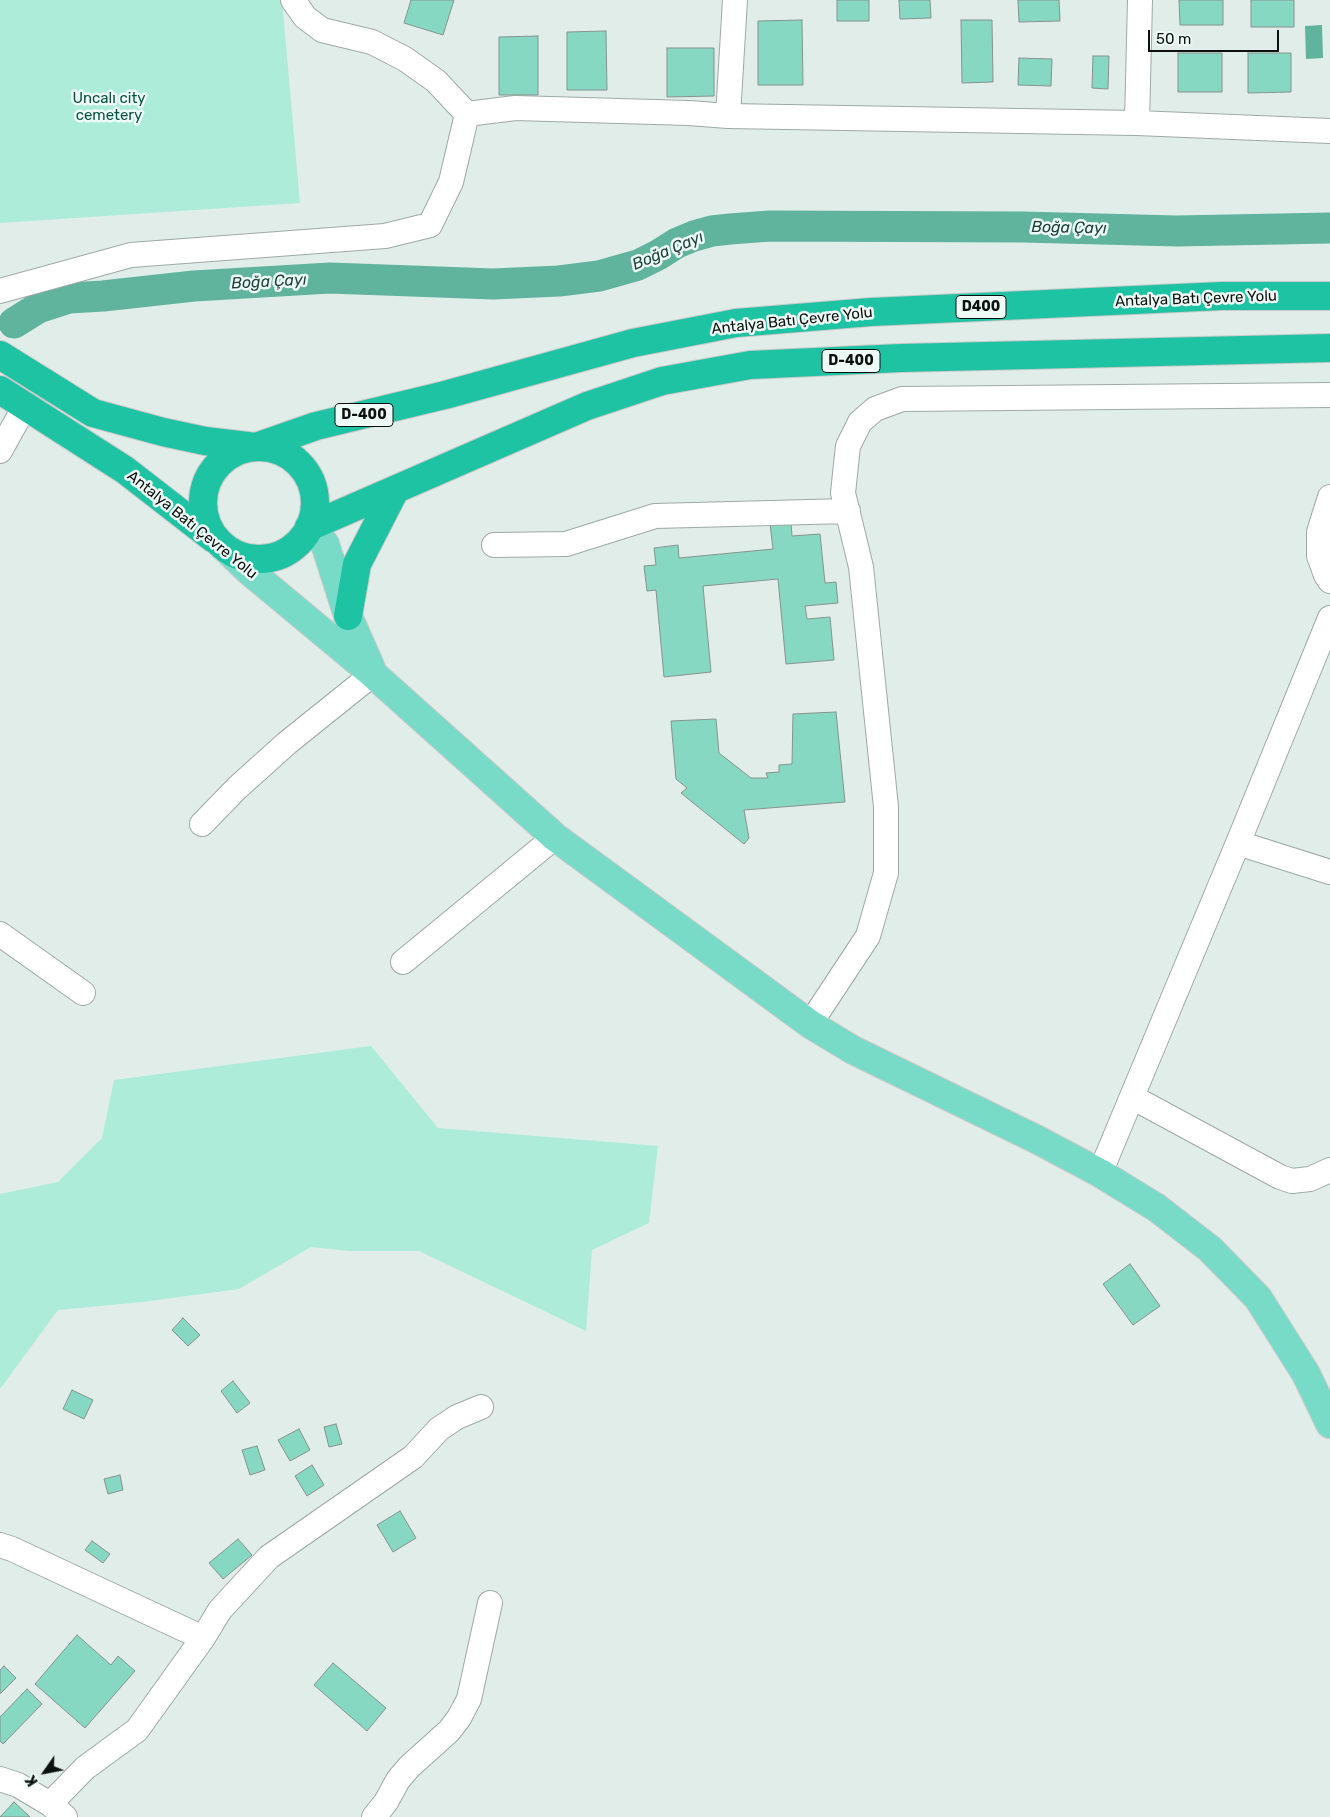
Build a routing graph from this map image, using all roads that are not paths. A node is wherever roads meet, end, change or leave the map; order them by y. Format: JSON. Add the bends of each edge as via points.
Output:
{"nodes":[{"id":1,"x":293,"y":0,"type":"edge"},
{"id":2,"x":735,"y":0,"type":"edge"},
{"id":3,"x":1140,"y":0,"type":"edge"},
{"id":4,"x":467,"y":114,"type":"junction"},
{"id":5,"x":728,"y":116,"type":"junction"},
{"id":6,"x":1137,"y":123,"type":"junction"},
{"id":7,"x":1330,"y":131,"type":"edge"},
{"id":8,"x":0,"y":291,"type":"edge"},
{"id":9,"x":1330,"y":296,"type":"edge"},
{"id":10,"x":633,"y":343,"type":"joint"},
{"id":11,"x":1330,"y":348,"type":"edge"},
{"id":12,"x":0,"y":355,"type":"edge"},
{"id":13,"x":0,"y":390,"type":"edge"},
{"id":14,"x":1330,"y":395,"type":"edge"},
{"id":15,"x":25,"y":406,"type":"junction"},
{"id":16,"x":256,"y":447,"type":"junction"},
{"id":17,"x":0,"y":451,"type":"edge"},
{"id":18,"x":395,"y":490,"type":"junction"},
{"id":19,"x":1330,"y":498,"type":"edge"},
{"id":20,"x":848,"y":511,"type":"junction"},
{"id":21,"x":309,"y":527,"type":"junction"},
{"id":22,"x":218,"y":541,"type":"junction"},
{"id":23,"x":494,"y":545,"type":"dead end"},
{"id":24,"x":1330,"y":581,"type":"edge"},
{"id":25,"x":348,"y":616,"type":"junction"},
{"id":26,"x":1330,"y":618,"type":"edge"},
{"id":27,"x":374,"y":674,"type":"junction"},
{"id":28,"x":202,"y":824,"type":"dead end"},
{"id":29,"x":555,"y":837,"type":"junction"},
{"id":30,"x":1238,"y":843,"type":"junction"},
{"id":31,"x":1330,"y":872,"type":"edge"},
{"id":32,"x":0,"y":934,"type":"edge"},
{"id":33,"x":402,"y":962,"type":"dead end"},
{"id":34,"x":83,"y":993,"type":"dead end"},
{"id":35,"x":810,"y":1024,"type":"junction"},
{"id":36,"x":1132,"y":1097,"type":"junction"},
{"id":37,"x":1330,"y":1170,"type":"edge"},
{"id":38,"x":1100,"y":1173,"type":"junction"},
{"id":39,"x":481,"y":1407,"type":"dead end"},
{"id":40,"x":1330,"y":1424,"type":"edge"},
{"id":41,"x":0,"y":1545,"type":"edge"},
{"id":42,"x":490,"y":1603,"type":"dead end"},
{"id":43,"x":203,"y":1638,"type":"junction"},
{"id":44,"x":0,"y":1779,"type":"edge"},
{"id":45,"x":57,"y":1810,"type":"edge"},
{"id":46,"x":374,"y":1817,"type":"edge"}],
"edges":[{"from":1,"to":4,"type":"street","via":[[305,17],[322,30],[372,42],[405,59],[436,81]]},
{"from":2,"to":5,"type":"street"},
{"from":3,"to":6,"type":"street"},
{"from":4,"to":5,"type":"street","via":[[515,108]]},
{"from":4,"to":8,"type":"street","via":[[451,182],[430,225],[385,236],[131,255]]},
{"from":5,"to":6,"type":"street"},
{"from":6,"to":7,"type":"street"},
{"from":9,"to":10,"type":"highway","name":"Antalya Batı Çevre Yolu","number":"D400","via":[[1222,296],[871,312],[736,323]]},
{"from":10,"to":16,"type":"highway","name":"Antalya Batı Çevre Yolu","number":"D-400","via":[[445,395],[316,426]]},
{"from":11,"to":18,"type":"highway","number":"D-400","via":[[901,358],[750,365],[662,381],[587,406]]},
{"from":12,"to":16,"type":"highway","name":"Antalya Batı Çevre Yolu","number":"D-400","via":[[93,413],[205,441]]},
{"from":13,"to":15,"type":"highway","name":"Antalya Batı Çevre Yolu","number":"D-400"},
{"from":14,"to":20,"type":"street","via":[[902,399],[875,408],[860,422],[848,446],[844,493]]},
{"from":15,"to":17,"type":"street"},
{"from":15,"to":22,"type":"highway","name":"Antalya Batı Çevre Yolu","number":"D-400","via":[[125,470]]},
{"from":16,"to":21,"type":"highway","via":[[282,453],[294,460],[308,477],[314,506]]},
{"from":16,"to":22,"type":"highway","via":[[227,457],[207,482],[203,509],[208,527]]},
{"from":18,"to":21,"type":"highway","number":"D-400"},
{"from":18,"to":25,"type":"highway","via":[[357,564]]},
{"from":19,"to":24,"type":"street","via":[[1319,532],[1319,556]]},
{"from":20,"to":23,"type":"street","via":[[655,516],[566,544]]},
{"from":20,"to":35,"type":"street","via":[[861,567],[886,807],[886,873],[868,936]]},
{"from":21,"to":22,"type":"highway","number":"D-400","via":[[288,551],[262,559],[232,552]]},
{"from":21,"to":25,"type":"main road","via":[[325,544]]},
{"from":22,"to":27,"type":"main road","name":"Antalya Batı Çevre Yolu","via":[[248,570]]},
{"from":25,"to":27,"type":"main road"},
{"from":26,"to":30,"type":"street"},
{"from":27,"to":28,"type":"street","via":[[287,743]]},
{"from":27,"to":29,"type":"main road","name":"Antalya Batı Çevre Yolu"},
{"from":29,"to":33,"type":"street"},
{"from":29,"to":35,"type":"main road","name":"Antalya Batı Çevre Yolu"},
{"from":30,"to":31,"type":"street"},
{"from":30,"to":36,"type":"street"},
{"from":32,"to":34,"type":"street"},
{"from":35,"to":38,"type":"main road","name":"Antalya Batı Çevre Yolu","via":[[852,1050]]},
{"from":36,"to":37,"type":"street","via":[[1280,1177],[1292,1181],[1310,1179]]},
{"from":36,"to":38,"type":"street"},
{"from":38,"to":40,"type":"main road","name":"Antalya Batı Çevre Yolu","via":[[1156,1208],[1210,1249],[1258,1298],[1306,1374]]},
{"from":39,"to":43,"type":"street","via":[[439,1429],[413,1458],[269,1556],[220,1610]]},
{"from":41,"to":43,"type":"street"},
{"from":42,"to":46,"type":"street","via":[[469,1699],[459,1718],[409,1767]]},
{"from":43,"to":45,"type":"street","via":[[137,1730],[85,1768]]},
{"from":44,"to":45,"type":"street","via":[[18,1785]]}]}
